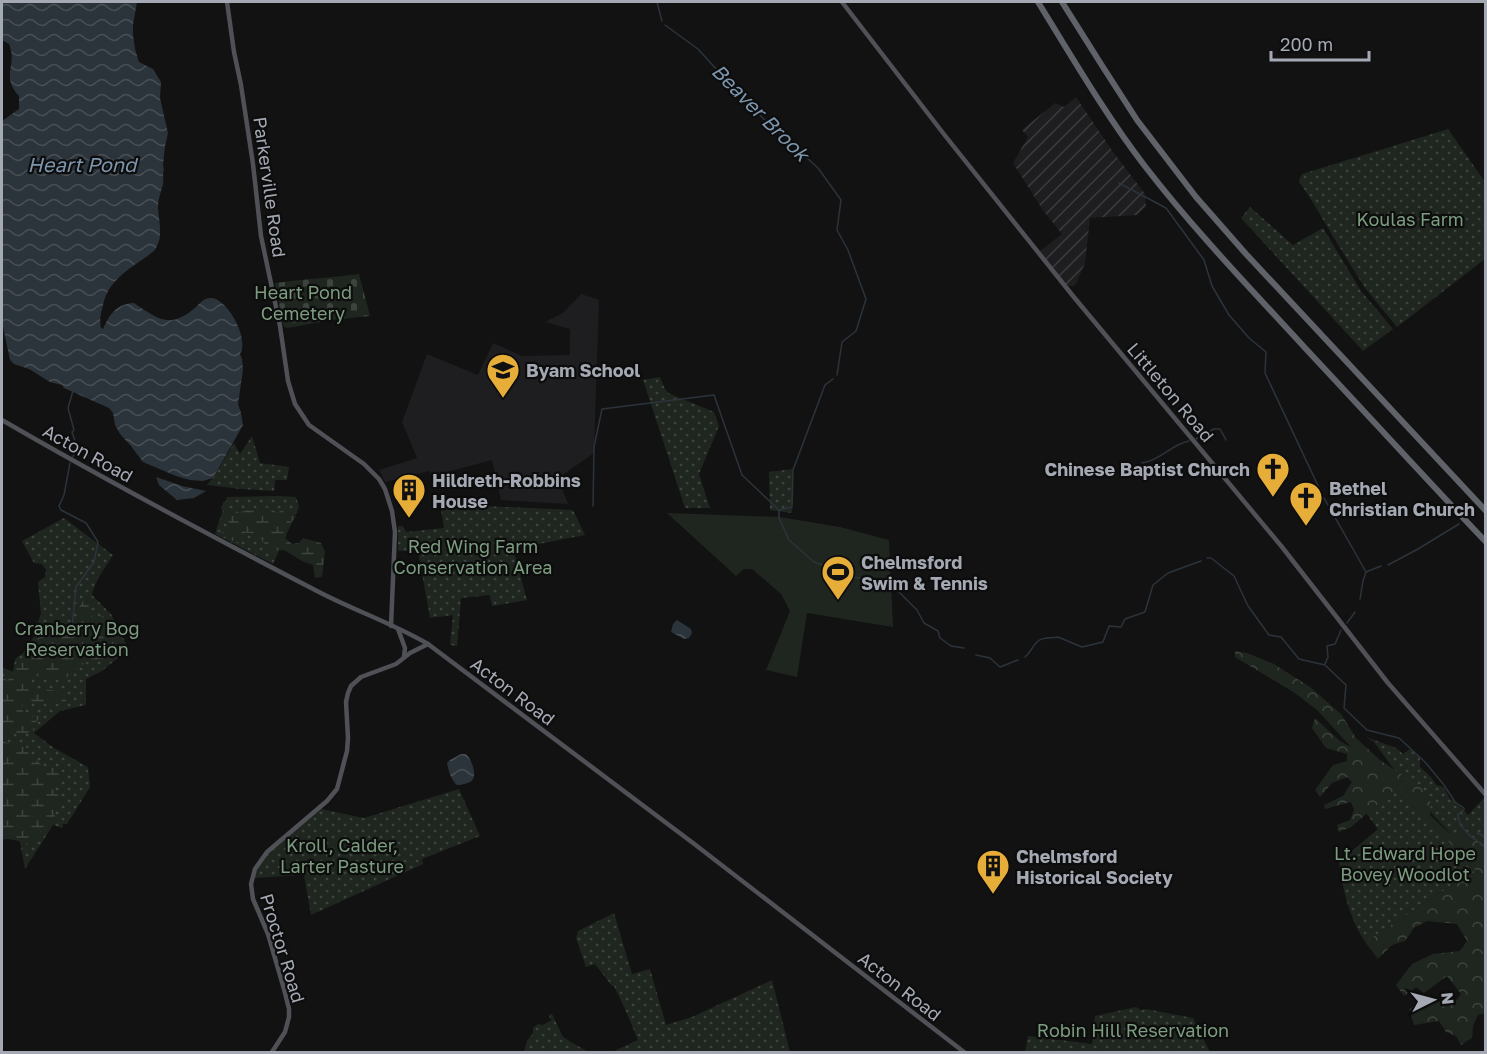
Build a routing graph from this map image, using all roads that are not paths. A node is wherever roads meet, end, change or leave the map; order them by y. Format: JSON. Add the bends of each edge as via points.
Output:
{"nodes":[{"id":1,"x":227,"y":2,"type":"edge"},
{"id":2,"x":842,"y":2,"type":"edge"},
{"id":3,"x":1038,"y":2,"type":"edge"},
{"id":4,"x":1062,"y":2,"type":"edge"},
{"id":5,"x":2,"y":420,"type":"edge"},
{"id":6,"x":1485,"y":511,"type":"edge"},
{"id":7,"x":1485,"y":542,"type":"edge"},
{"id":8,"x":391,"y":626,"type":"junction"},
{"id":9,"x":398,"y":629,"type":"junction"},
{"id":10,"x":428,"y":644,"type":"junction"},
{"id":11,"x":404,"y":657,"type":"junction"},
{"id":12,"x":1485,"y":795,"type":"edge"},
{"id":13,"x":272,"y":1053,"type":"edge"},
{"id":14,"x":964,"y":1053,"type":"edge"}],
"edges":[{"from":1,"to":8,"type":"main road","name":"Parkerville Road","via":[[261,236],[286,372],[299,411],[309,425],[357,458],[379,479],[388,499],[395,525]]},
{"from":2,"to":12,"type":"main road","name":"Littleton Road","via":[[1073,296],[1282,547],[1388,683]]},
{"from":3,"to":7,"type":"highway","via":[[1143,164],[1195,227]]},
{"from":4,"to":6,"type":"highway","via":[[1137,120],[1196,197]]},
{"from":5,"to":8,"type":"main road","name":"Acton Road","via":[[193,526]]},
{"from":8,"to":9,"type":"main road","name":"Acton Road"},
{"from":9,"to":10,"type":"main road","name":"Acton Road"},
{"from":9,"to":11,"type":"main road"},
{"from":10,"to":11,"type":"main road","name":"Proctor Road"},
{"from":10,"to":14,"type":"main road","name":"Acton Road"},
{"from":11,"to":13,"type":"main road","name":"Proctor Road","via":[[351,686],[346,702],[347,751],[337,789],[267,852],[255,869],[253,899],[268,934],[289,1009],[285,1032]]}]}
